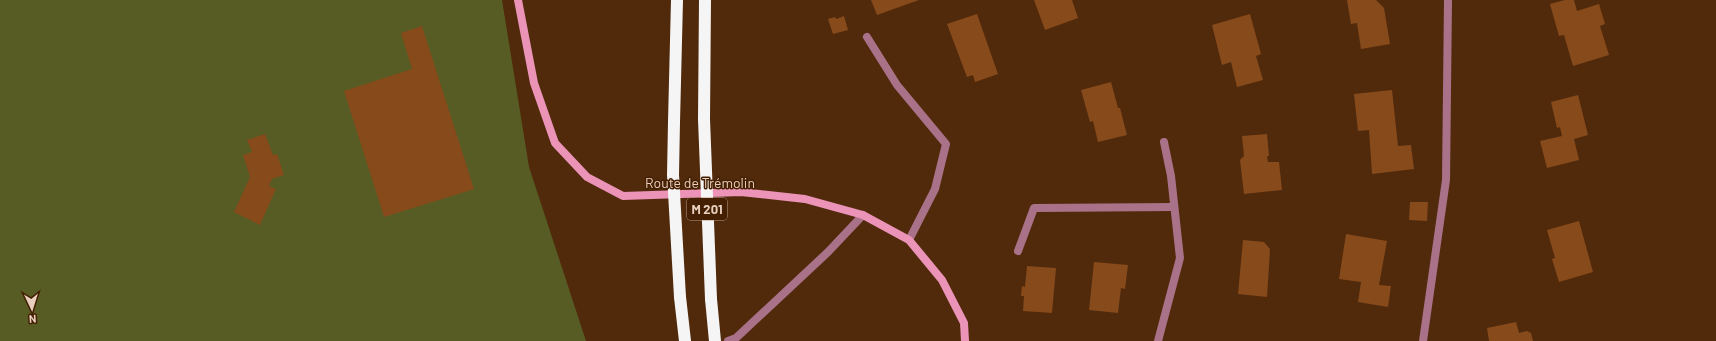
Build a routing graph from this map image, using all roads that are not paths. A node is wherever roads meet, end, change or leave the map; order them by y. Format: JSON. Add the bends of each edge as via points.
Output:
{"nodes":[{"id":1,"x":518,"y":0,"type":"edge"},
{"id":2,"x":677,"y":0,"type":"edge"},
{"id":3,"x":705,"y":0,"type":"edge"},
{"id":4,"x":1448,"y":0,"type":"edge"},
{"id":5,"x":867,"y":37,"type":"dead end"},
{"id":6,"x":1164,"y":142,"type":"dead end"},
{"id":7,"x":1174,"y":208,"type":"junction"},
{"id":8,"x":863,"y":215,"type":"junction"},
{"id":9,"x":909,"y":240,"type":"junction"},
{"id":10,"x":1018,"y":251,"type":"dead end"},
{"id":11,"x":685,"y":341,"type":"edge"},
{"id":12,"x":715,"y":341,"type":"edge"},
{"id":13,"x":728,"y":341,"type":"edge"},
{"id":14,"x":965,"y":341,"type":"edge"},
{"id":15,"x":1158,"y":341,"type":"edge"},
{"id":16,"x":1423,"y":341,"type":"edge"}],
"edges":[{"from":1,"to":8,"type":"street","name":"Route de Trémolin","via":[[534,83],[555,143],[587,177],[623,196],[741,192],[805,199]]},
{"from":2,"to":11,"type":"highway","number":"M 201","bridge":true,"via":[[673,176]]},
{"from":3,"to":12,"type":"highway","number":"M 201","bridge":true,"via":[[704,119]]},
{"from":4,"to":16,"type":"street","via":[[1446,180]]},
{"from":5,"to":9,"type":"street","via":[[897,85],[946,144],[935,189]]},
{"from":6,"to":7,"type":"street"},
{"from":7,"to":10,"type":"street","via":[[1034,208]]},
{"from":7,"to":15,"type":"street","via":[[1180,258]]},
{"from":8,"to":9,"type":"street","name":"Route de Trémolin"},
{"from":8,"to":13,"type":"street","via":[[828,252],[736,338]]},
{"from":9,"to":14,"type":"street","name":"Route de Trémolin","via":[[942,280],[964,323]]}]}
